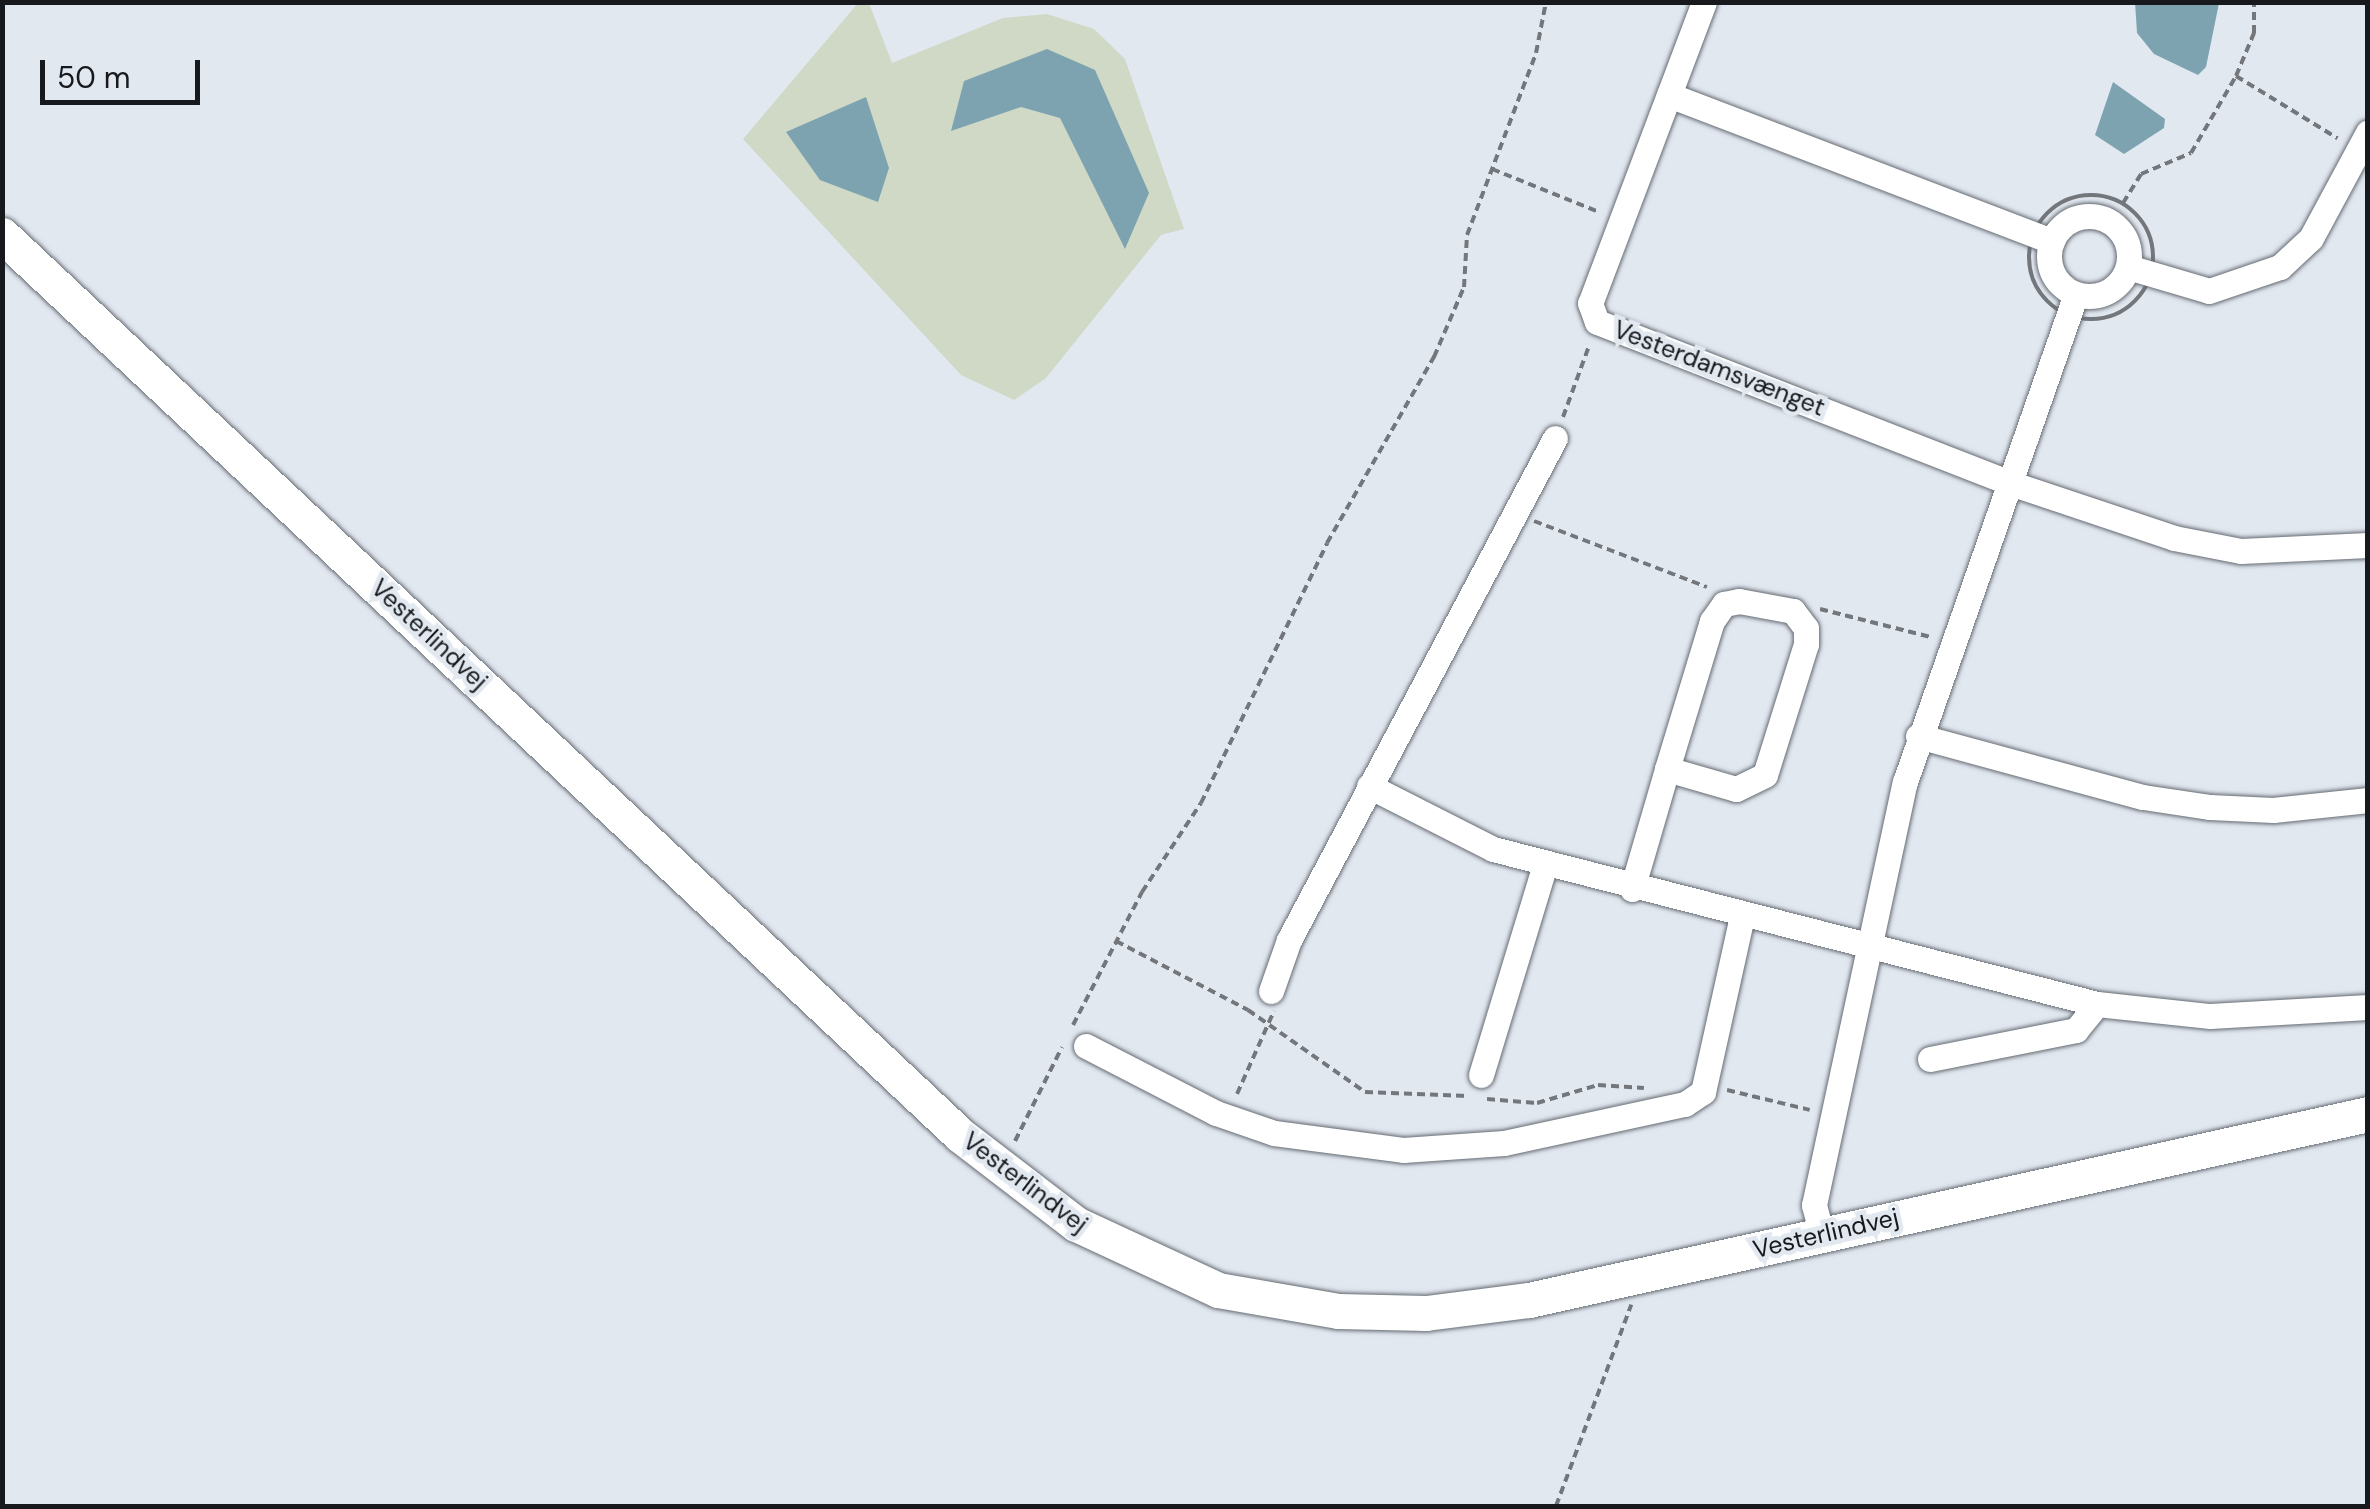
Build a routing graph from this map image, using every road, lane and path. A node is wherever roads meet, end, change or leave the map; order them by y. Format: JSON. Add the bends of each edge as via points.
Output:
{"nodes":[{"id":1,"x":1546,"y":2,"type":"edge"},
{"id":2,"x":1704,"y":2,"type":"edge"},
{"id":3,"x":2254,"y":2,"type":"edge"},
{"id":4,"x":2236,"y":76,"type":"junction"},
{"id":5,"x":1669,"y":95,"type":"junction"},
{"id":6,"x":2363,"y":141,"type":"edge"},
{"id":7,"x":1492,"y":170,"type":"junction"},
{"id":8,"x":2123,"y":203,"type":"junction"},
{"id":9,"x":1622,"y":220,"type":"junction"},
{"id":10,"x":2,"y":235,"type":"edge"},
{"id":11,"x":2042,"y":238,"type":"junction"},
{"id":12,"x":2140,"y":270,"type":"junction"},
{"id":13,"x":2081,"y":316,"type":"junction"},
{"id":14,"x":1597,"y":322,"type":"junction"},
{"id":15,"x":1555,"y":438,"type":"joint"},
{"id":16,"x":2010,"y":483,"type":"junction"},
{"id":17,"x":1515,"y":512,"type":"junction"},
{"id":18,"x":2368,"y":545,"type":"edge"},
{"id":19,"x":1724,"y":604,"type":"junction"},
{"id":20,"x":1802,"y":619,"type":"junction"},
{"id":21,"x":1931,"y":638,"type":"dead end"},
{"id":22,"x":1918,"y":736,"type":"junction"},
{"id":23,"x":1668,"y":768,"type":"junction"},
{"id":24,"x":1369,"y":786,"type":"junction"},
{"id":25,"x":2368,"y":800,"type":"edge"},
{"id":26,"x":1545,"y":864,"type":"junction"},
{"id":27,"x":1632,"y":889,"type":"junction"},
{"id":28,"x":1742,"y":916,"type":"junction"},
{"id":29,"x":1115,"y":940,"type":"junction"},
{"id":30,"x":1869,"y":944,"type":"junction"},
{"id":31,"x":1271,"y":991,"type":"joint"},
{"id":32,"x":2096,"y":1004,"type":"junction"},
{"id":33,"x":2368,"y":1007,"type":"edge"},
{"id":34,"x":1269,"y":1025,"type":"junction"},
{"id":35,"x":1086,"y":1046,"type":"dead end"},
{"id":36,"x":1930,"y":1059,"type":"dead end"},
{"id":37,"x":1481,"y":1075,"type":"dead end"},
{"id":38,"x":1704,"y":1084,"type":"junction"},
{"id":39,"x":1648,"y":1088,"type":"dead end"},
{"id":40,"x":1810,"y":1110,"type":"dead end"},
{"id":41,"x":2368,"y":1114,"type":"edge"},
{"id":42,"x":1227,"y":1116,"type":"junction"},
{"id":43,"x":1001,"y":1168,"type":"junction"},
{"id":44,"x":1822,"y":1235,"type":"junction"},
{"id":45,"x":1641,"y":1278,"type":"junction"},
{"id":46,"x":1556,"y":1506,"type":"edge"}],
"edges":[{"from":1,"to":7,"type":"path","via":[[1536,53]]},
{"from":2,"to":5,"type":"street","name":"Vesterdamsvænget"},
{"from":3,"to":4,"type":"path","via":[[2254,32]]},
{"from":4,"to":6,"type":"path"},
{"from":4,"to":8,"type":"path","via":[[2191,152],[2141,174]]},
{"from":5,"to":9,"type":"street","name":"Vesterdamsvænget"},
{"from":5,"to":11,"type":"street"},
{"from":6,"to":12,"type":"street","via":[[2312,238],[2280,266],[2209,290]]},
{"from":7,"to":9,"type":"path"},
{"from":7,"to":29,"type":"path","via":[[1467,235],[1464,287],[1434,357],[1327,544],[1201,804]]},
{"from":8,"to":11,"type":"path","via":[[2098,195],[2071,198],[2048,212]]},
{"from":8,"to":12,"type":"path","via":[[2148,234]]},
{"from":9,"to":14,"type":"street","name":"Vesterdamsvænget","via":[[1590,304]]},
{"from":10,"to":43,"type":"street","name":"Vesterlindvej"},
{"from":11,"to":12,"type":"street","via":[[2076,217],[2110,221]]},
{"from":11,"to":13,"type":"street","via":[[2052,272]]},
{"from":11,"to":13,"type":"path","via":[[2034,281],[2051,304]]},
{"from":12,"to":13,"type":"street"},
{"from":12,"to":13,"type":"path","via":[[2129,306]]},
{"from":13,"to":16,"type":"street"},
{"from":14,"to":15,"type":"path"},
{"from":14,"to":16,"type":"street","name":"Vesterdamsvænget"},
{"from":15,"to":17,"type":"street"},
{"from":16,"to":18,"type":"street","name":"Vesterdamsvænget","via":[[2174,538],[2240,550]]},
{"from":16,"to":22,"type":"street"},
{"from":17,"to":19,"type":"path","via":[[1706,586]]},
{"from":17,"to":24,"type":"street"},
{"from":19,"to":20,"type":"street","via":[[1768,604]]},
{"from":19,"to":23,"type":"street","via":[[1712,621]]},
{"from":20,"to":21,"type":"path","via":[[1831,607]]},
{"from":20,"to":23,"type":"street","via":[[1806,644],[1765,776],[1736,789]]},
{"from":22,"to":25,"type":"street","via":[[2143,797],[2210,808],[2273,810]]},
{"from":22,"to":30,"type":"street"},
{"from":23,"to":27,"type":"street"},
{"from":24,"to":26,"type":"street","via":[[1452,832]]},
{"from":24,"to":31,"type":"street","via":[[1288,940]]},
{"from":26,"to":27,"type":"street"},
{"from":26,"to":37,"type":"street"},
{"from":27,"to":28,"type":"street"},
{"from":28,"to":30,"type":"street"},
{"from":28,"to":38,"type":"street"},
{"from":29,"to":34,"type":"path"},
{"from":29,"to":43,"type":"path"},
{"from":30,"to":32,"type":"street"},
{"from":30,"to":44,"type":"street","via":[[1814,1205]]},
{"from":31,"to":34,"type":"path","via":[[1278,1001]]},
{"from":32,"to":33,"type":"street","via":[[2210,1016]]},
{"from":32,"to":36,"type":"street","via":[[2076,1030]]},
{"from":34,"to":39,"type":"path","via":[[1365,1092],[1450,1092],[1537,1103],[1598,1084]]},
{"from":34,"to":42,"type":"path"},
{"from":35,"to":42,"type":"street"},
{"from":38,"to":40,"type":"path"},
{"from":38,"to":42,"type":"street","via":[[1685,1104],[1504,1142],[1403,1150],[1274,1132]]},
{"from":41,"to":44,"type":"street","name":"Vesterlindvej"},
{"from":43,"to":45,"type":"street","name":"Vesterlindvej","via":[[1076,1224],[1136,1255],[1218,1290],[1264,1301],[1426,1313]]},
{"from":44,"to":45,"type":"street","name":"Vesterlindvej"},
{"from":45,"to":46,"type":"path"}]}
